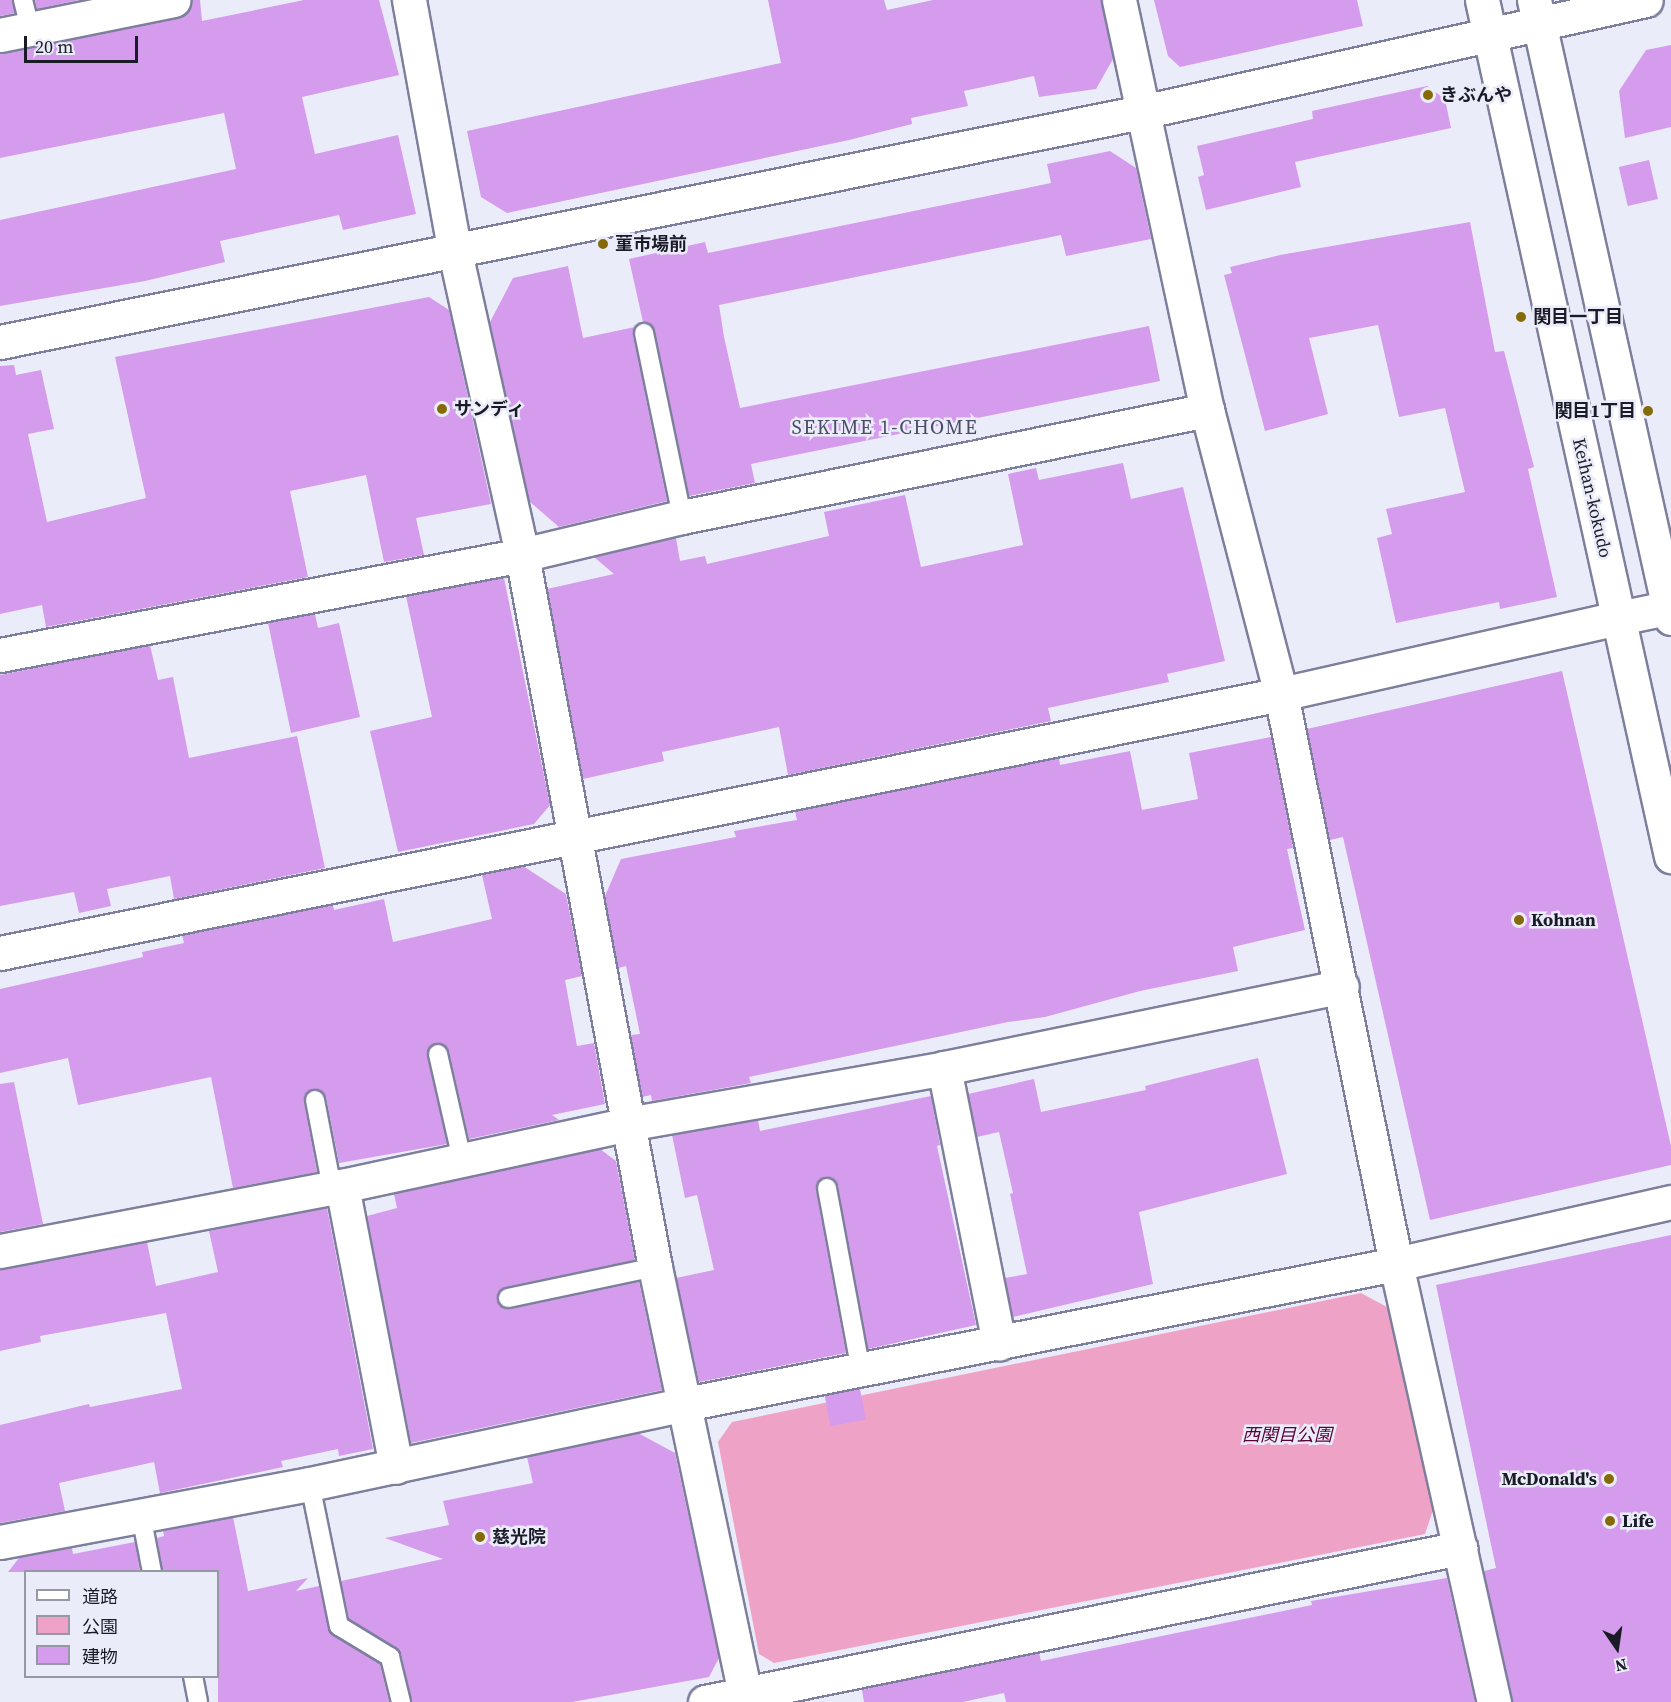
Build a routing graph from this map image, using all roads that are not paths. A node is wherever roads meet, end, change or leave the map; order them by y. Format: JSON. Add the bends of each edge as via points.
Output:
{"nodes":[{"id":1,"x":174,"y":0,"type":"edge"},
{"id":2,"x":409,"y":0,"type":"edge"},
{"id":3,"x":1119,"y":0,"type":"edge"},
{"id":4,"x":1482,"y":0,"type":"edge"},
{"id":5,"x":1646,"y":0,"type":"edge"},
{"id":6,"x":1537,"y":12,"type":"edge"},
{"id":7,"x":18,"y":21,"type":"edge"},
{"id":8,"x":1490,"y":35,"type":"junction"},
{"id":9,"x":1142,"y":112,"type":"junction"},
{"id":10,"x":455,"y":252,"type":"junction"},
{"id":11,"x":644,"y":333,"type":"dead end"},
{"id":12,"x":0,"y":342,"type":"edge"},
{"id":13,"x":1207,"y":410,"type":"junction"},
{"id":14,"x":682,"y":517,"type":"junction"},
{"id":15,"x":522,"y":555,"type":"junction"},
{"id":16,"x":1670,"y":611,"type":"edge"},
{"id":17,"x":1619,"y":618,"type":"junction"},
{"id":18,"x":0,"y":655,"type":"edge"},
{"id":19,"x":1281,"y":694,"type":"junction"},
{"id":20,"x":573,"y":838,"type":"junction"},
{"id":21,"x":1671,"y":856,"type":"edge"},
{"id":22,"x":0,"y":953,"type":"edge"},
{"id":23,"x":1342,"y":986,"type":"junction"},
{"id":24,"x":438,"y":1053,"type":"dead end"},
{"id":25,"x":944,"y":1068,"type":"junction"},
{"id":26,"x":315,"y":1100,"type":"dead end"},
{"id":27,"x":628,"y":1124,"type":"junction"},
{"id":28,"x":462,"y":1160,"type":"junction"},
{"id":29,"x":337,"y":1187,"type":"junction"},
{"id":30,"x":826,"y":1188,"type":"dead end"},
{"id":31,"x":1671,"y":1202,"type":"edge"},
{"id":32,"x":0,"y":1251,"type":"edge"},
{"id":33,"x":1396,"y":1264,"type":"junction"},
{"id":34,"x":655,"y":1267,"type":"junction"},
{"id":35,"x":508,"y":1298,"type":"dead end"},
{"id":36,"x":999,"y":1344,"type":"junction"},
{"id":37,"x":861,"y":1371,"type":"junction"},
{"id":38,"x":685,"y":1404,"type":"junction"},
{"id":39,"x":396,"y":1467,"type":"junction"},
{"id":40,"x":310,"y":1484,"type":"junction"},
{"id":41,"x":141,"y":1515,"type":"junction"},
{"id":42,"x":0,"y":1542,"type":"edge"},
{"id":43,"x":1460,"y":1548,"type":"junction"},
{"id":44,"x":152,"y":1570,"type":"edge"},
{"id":45,"x":193,"y":1678,"type":"edge"},
{"id":46,"x":746,"y":1698,"type":"edge"},
{"id":47,"x":198,"y":1702,"type":"edge"},
{"id":48,"x":401,"y":1702,"type":"edge"},
{"id":49,"x":705,"y":1702,"type":"edge"},
{"id":50,"x":1494,"y":1702,"type":"edge"}],
"edges":[{"from":1,"to":7,"type":"main road"},
{"from":2,"to":10,"type":"main road"},
{"from":3,"to":9,"type":"main road"},
{"from":4,"to":8,"type":"main road","name":"Keihan-kokudo"},
{"from":5,"to":6,"type":"main road"},
{"from":6,"to":8,"type":"main road"},
{"from":6,"to":16,"type":"main road"},
{"from":8,"to":9,"type":"main road"},
{"from":8,"to":17,"type":"main road","name":"Keihan-kokudo"},
{"from":9,"to":10,"type":"main road"},
{"from":9,"to":13,"type":"main road"},
{"from":10,"to":12,"type":"main road"},
{"from":10,"to":15,"type":"main road"},
{"from":11,"to":14,"type":"lane"},
{"from":13,"to":14,"type":"main road"},
{"from":13,"to":19,"type":"main road"},
{"from":14,"to":15,"type":"main road"},
{"from":15,"to":18,"type":"main road"},
{"from":15,"to":20,"type":"main road"},
{"from":16,"to":17,"type":"main road"},
{"from":17,"to":19,"type":"main road"},
{"from":17,"to":21,"type":"main road","name":"Keihan-kokudo"},
{"from":19,"to":20,"type":"main road"},
{"from":19,"to":23,"type":"main road"},
{"from":20,"to":22,"type":"main road"},
{"from":20,"to":27,"type":"main road"},
{"from":23,"to":25,"type":"main road"},
{"from":23,"to":33,"type":"main road"},
{"from":24,"to":28,"type":"lane"},
{"from":25,"to":27,"type":"main road"},
{"from":25,"to":36,"type":"main road"},
{"from":26,"to":29,"type":"lane"},
{"from":27,"to":28,"type":"main road"},
{"from":27,"to":34,"type":"main road"},
{"from":28,"to":29,"type":"main road"},
{"from":29,"to":32,"type":"main road"},
{"from":29,"to":39,"type":"main road"},
{"from":30,"to":37,"type":"lane"},
{"from":31,"to":33,"type":"main road"},
{"from":33,"to":36,"type":"main road"},
{"from":33,"to":43,"type":"main road"},
{"from":34,"to":35,"type":"lane"},
{"from":34,"to":38,"type":"main road"},
{"from":36,"to":37,"type":"main road"},
{"from":37,"to":38,"type":"main road"},
{"from":38,"to":39,"type":"main road"},
{"from":38,"to":46,"type":"main road"},
{"from":39,"to":40,"type":"main road"},
{"from":40,"to":41,"type":"main road"},
{"from":40,"to":48,"type":"lane","via":[[339,1626],[390,1657]]},
{"from":41,"to":42,"type":"main road"},
{"from":41,"to":44,"type":"lane"},
{"from":43,"to":46,"type":"main road"},
{"from":43,"to":50,"type":"main road"},
{"from":45,"to":47,"type":"lane"},
{"from":46,"to":49,"type":"main road"}]}
